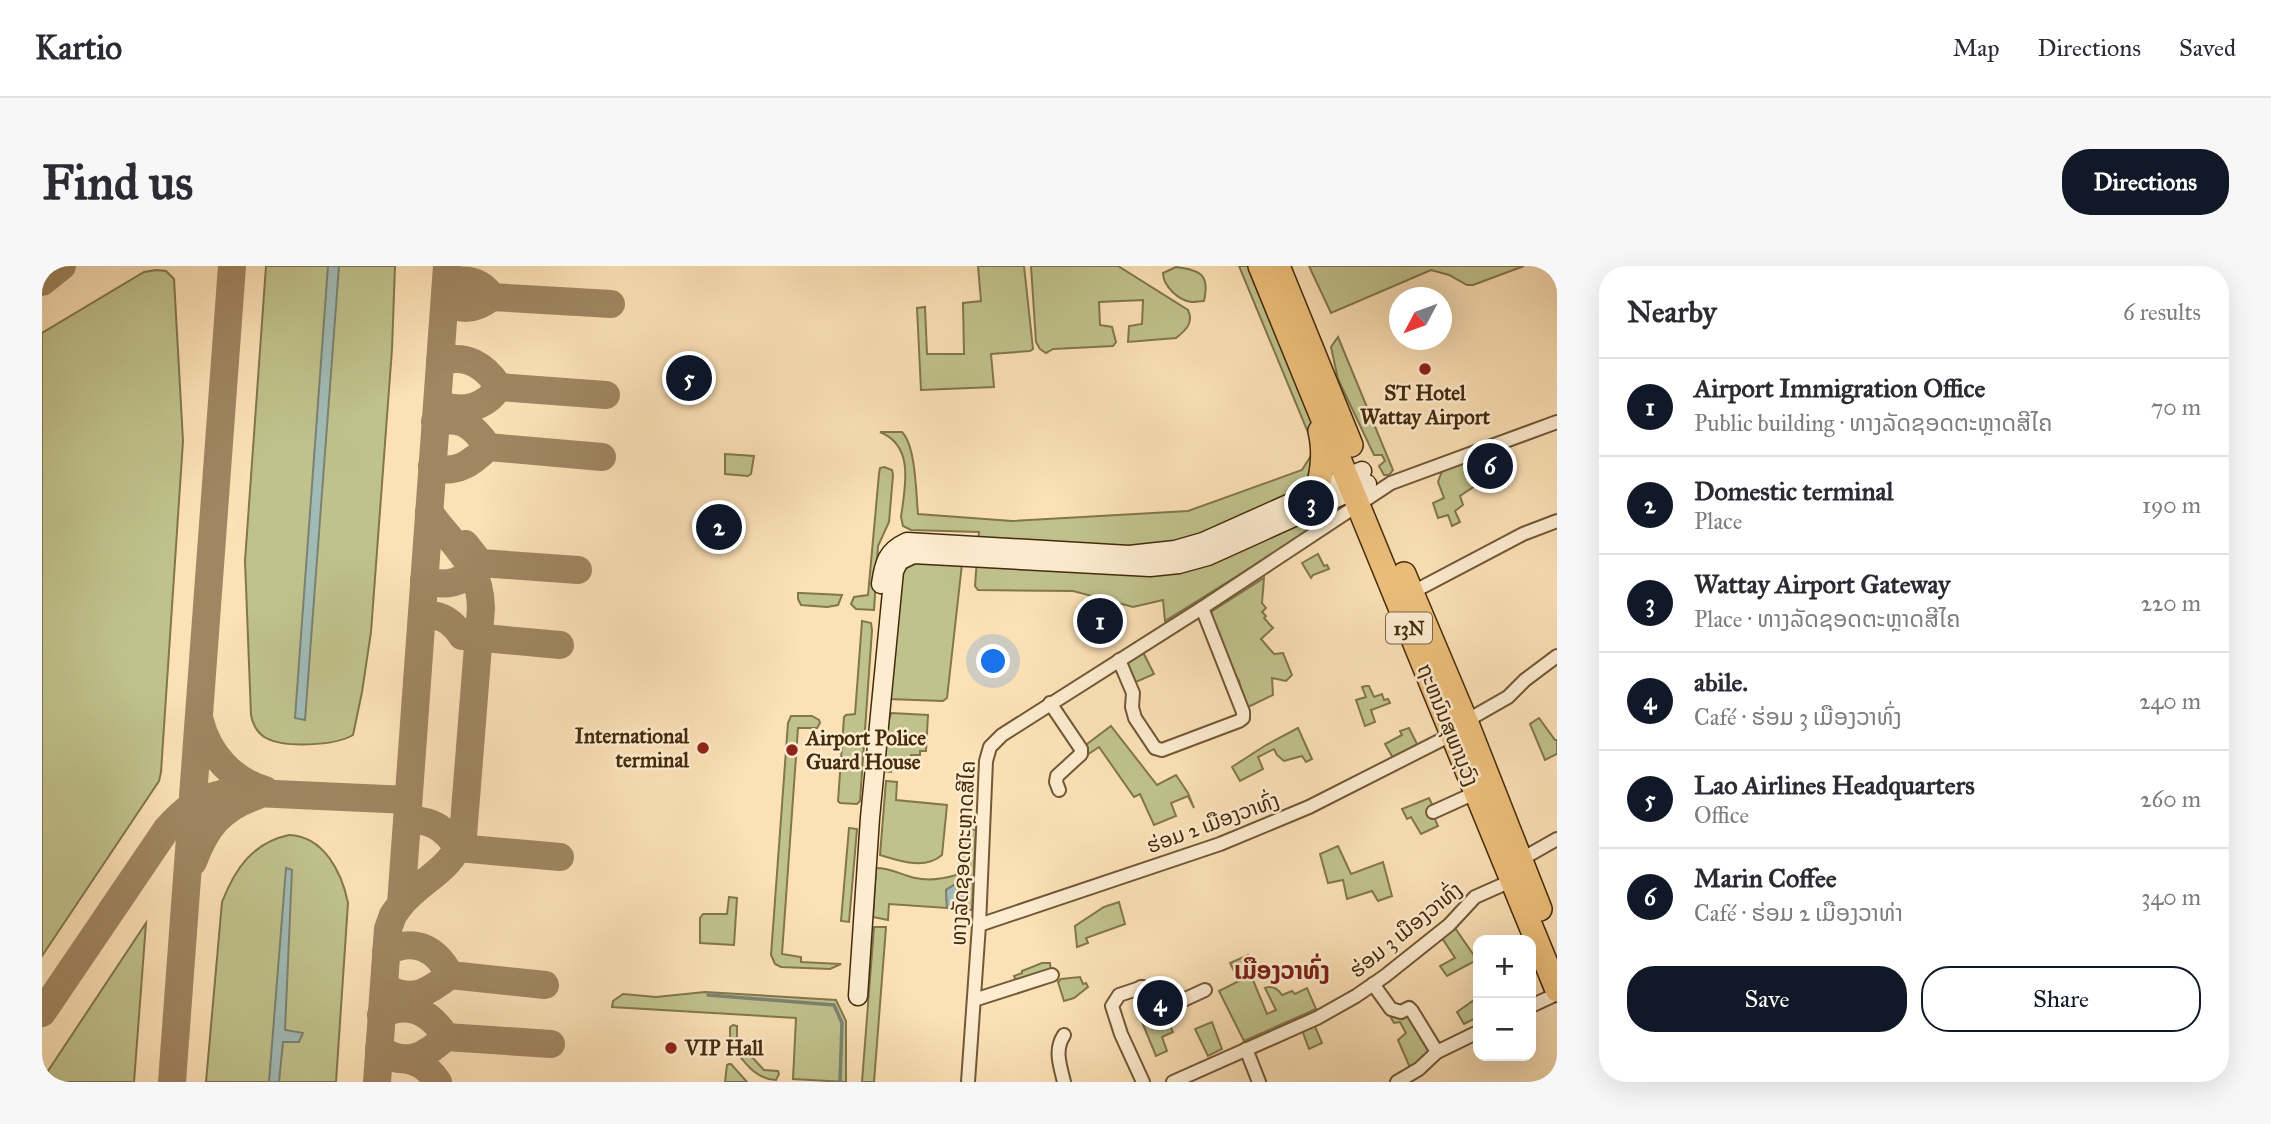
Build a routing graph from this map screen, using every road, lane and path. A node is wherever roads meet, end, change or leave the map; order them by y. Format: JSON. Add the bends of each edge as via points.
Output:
{"nodes":[{"id":1,"x":1260,"y":266,"type":"edge"},
{"id":2,"x":1278,"y":266,"type":"edge"},
{"id":3,"x":1288,"y":335,"type":"junction"},
{"id":4,"x":1557,"y":422,"type":"edge"},
{"id":5,"x":1360,"y":487,"type":"junction"},
{"id":6,"x":1317,"y":490,"type":"junction"},
{"id":7,"x":1557,"y":521,"type":"edge"},
{"id":8,"x":1222,"y":542,"type":"junction"},
{"id":9,"x":1411,"y":593,"type":"junction"},
{"id":10,"x":1202,"y":608,"type":"junction"},
{"id":11,"x":1557,"y":656,"type":"edge"},
{"id":12,"x":1119,"y":660,"type":"junction"},
{"id":13,"x":1050,"y":703,"type":"junction"},
{"id":14,"x":1458,"y":728,"type":"junction"},
{"id":15,"x":1059,"y":790,"type":"dead end"},
{"id":16,"x":1475,"y":793,"type":"junction"},
{"id":17,"x":1433,"y":812,"type":"dead end"},
{"id":18,"x":1557,"y":839,"type":"edge"},
{"id":19,"x":1520,"y":860,"type":"junction"},
{"id":20,"x":1511,"y":881,"type":"junction"},
{"id":21,"x":979,"y":925,"type":"junction"},
{"id":22,"x":1557,"y":951,"type":"edge"},
{"id":23,"x":1052,"y":975,"type":"dead end"},
{"id":24,"x":1373,"y":984,"type":"junction"},
{"id":25,"x":1205,"y":990,"type":"dead end"},
{"id":26,"x":1557,"y":992,"type":"edge"},
{"id":27,"x":858,"y":996,"type":"dead end"},
{"id":28,"x":974,"y":1000,"type":"junction"},
{"id":29,"x":1536,"y":1003,"type":"edge"},
{"id":30,"x":1473,"y":1034,"type":"edge"},
{"id":31,"x":1064,"y":1035,"type":"dead end"},
{"id":32,"x":1246,"y":1049,"type":"junction"},
{"id":33,"x":1437,"y":1052,"type":"junction"},
{"id":34,"x":968,"y":1082,"type":"edge"},
{"id":35,"x":1064,"y":1082,"type":"edge"},
{"id":36,"x":1143,"y":1082,"type":"edge"},
{"id":37,"x":1173,"y":1082,"type":"edge"},
{"id":38,"x":1259,"y":1082,"type":"edge"},
{"id":39,"x":1397,"y":1082,"type":"edge"}],
"edges":[{"from":1,"to":3,"type":"highway","name":"ຖະຫນົນສຸພານຸວົງ","number":"13N"},
{"from":2,"to":5,"type":"highway","name":"ຖະຫນົນສຸພານຸວົງ","number":"13N"},
{"from":3,"to":5,"type":"highway","name":"ຖະຫນົນສຸພານຸວົງ","number":"13N"},
{"from":3,"to":6,"type":"highway","via":[[1324,449]]},
{"from":4,"to":5,"type":"street","name":"ທາງລັດຊອດຕະຫຼາດສີໄຄ","via":[[1391,483]]},
{"from":5,"to":6,"type":"street"},
{"from":5,"to":8,"type":"street"},
{"from":5,"to":9,"type":"highway","name":"ຖະຫນົນສຸພານຸວົງ","number":"13N"},
{"from":5,"to":10,"type":"street","name":"ທາງລັດຊອດຕະຫຼາດສີໄຄ"},
{"from":5,"to":14,"type":"highway","name":"ຖະຫນົນສຸພານຸວົງ","number":"13N"},
{"from":6,"to":8,"type":"street"},
{"from":7,"to":9,"type":"street"},
{"from":8,"to":27,"type":"street","via":[[1179,564],[1150,567],[1121,560],[968,551],[913,554],[899,561],[894,571],[870,818]]},
{"from":9,"to":14,"type":"highway","name":"ຖະຫນົນສຸພານຸວົງ","number":"13N"},
{"from":10,"to":12,"type":"street","name":"ທາງລັດຊອດຕະຫຼາດສີໄຄ"},
{"from":10,"to":12,"type":"street","via":[[1243,712],[1239,722],[1162,750],[1155,748],[1135,718],[1133,693]]},
{"from":11,"to":14,"type":"street","name":"ຮ່ອມ 2 ເມືອງວາທົ່ງ","via":[[1508,698]]},
{"from":12,"to":13,"type":"street","name":"ທາງລັດຊອດຕະຫຼາດສີໄຄ"},
{"from":13,"to":15,"type":"street","via":[[1081,749],[1057,776]]},
{"from":13,"to":21,"type":"street","name":"ທາງລັດຊອດຕະຫຼາດສີໄຄ","via":[[990,747]]},
{"from":14,"to":16,"type":"highway","name":"ຖະຫນົນສຸພານຸວົງ","number":"13N"},
{"from":14,"to":19,"type":"highway","name":"ຖະຫນົນສຸພານຸວົງ","number":"13N"},
{"from":14,"to":21,"type":"street","name":"ຮ່ອມ 2 ເມືອງວາທົ່ງ","via":[[1310,807],[1220,844]]},
{"from":16,"to":17,"type":"street"},
{"from":16,"to":20,"type":"highway","name":"ຖະຫນົນສຸພານຸວົງ","number":"13N"},
{"from":18,"to":19,"type":"street"},
{"from":19,"to":22,"type":"highway","name":"ຖະຫນົນສຸພານຸວົງ","number":"13N"},
{"from":20,"to":24,"type":"street","name":"ຮ່ອມ 3 ເມືອງວາທົ່ງ","via":[[1475,897],[1449,925]]},
{"from":20,"to":26,"type":"highway","name":"ຖະຫນົນສຸພານຸວົງ","number":"13N"},
{"from":21,"to":28,"type":"street","name":"ທາງລັດຊອດຕະຫຼາດສີໄຄ"},
{"from":23,"to":28,"type":"street"},
{"from":24,"to":32,"type":"street","name":"ຮ່ອມ 3 ເມືອງວາທົ່ງ","via":[[1317,1018]]},
{"from":24,"to":33,"type":"street","via":[[1391,1009],[1412,1011]]},
{"from":25,"to":36,"type":"street","via":[[1157,1012],[1142,987],[1119,995],[1112,1006]]},
{"from":26,"to":29,"type":"street"},
{"from":28,"to":34,"type":"street","name":"ທາງລັດຊອດຕະຫຼາດສີໄຄ"},
{"from":30,"to":33,"type":"street"},
{"from":31,"to":35,"type":"street","via":[[1058,1055]]},
{"from":32,"to":37,"type":"street","name":"ຮ່ອມ 3 ເມືອງວາທົ່ງ"},
{"from":32,"to":38,"type":"street"},
{"from":33,"to":39,"type":"street"}]}
